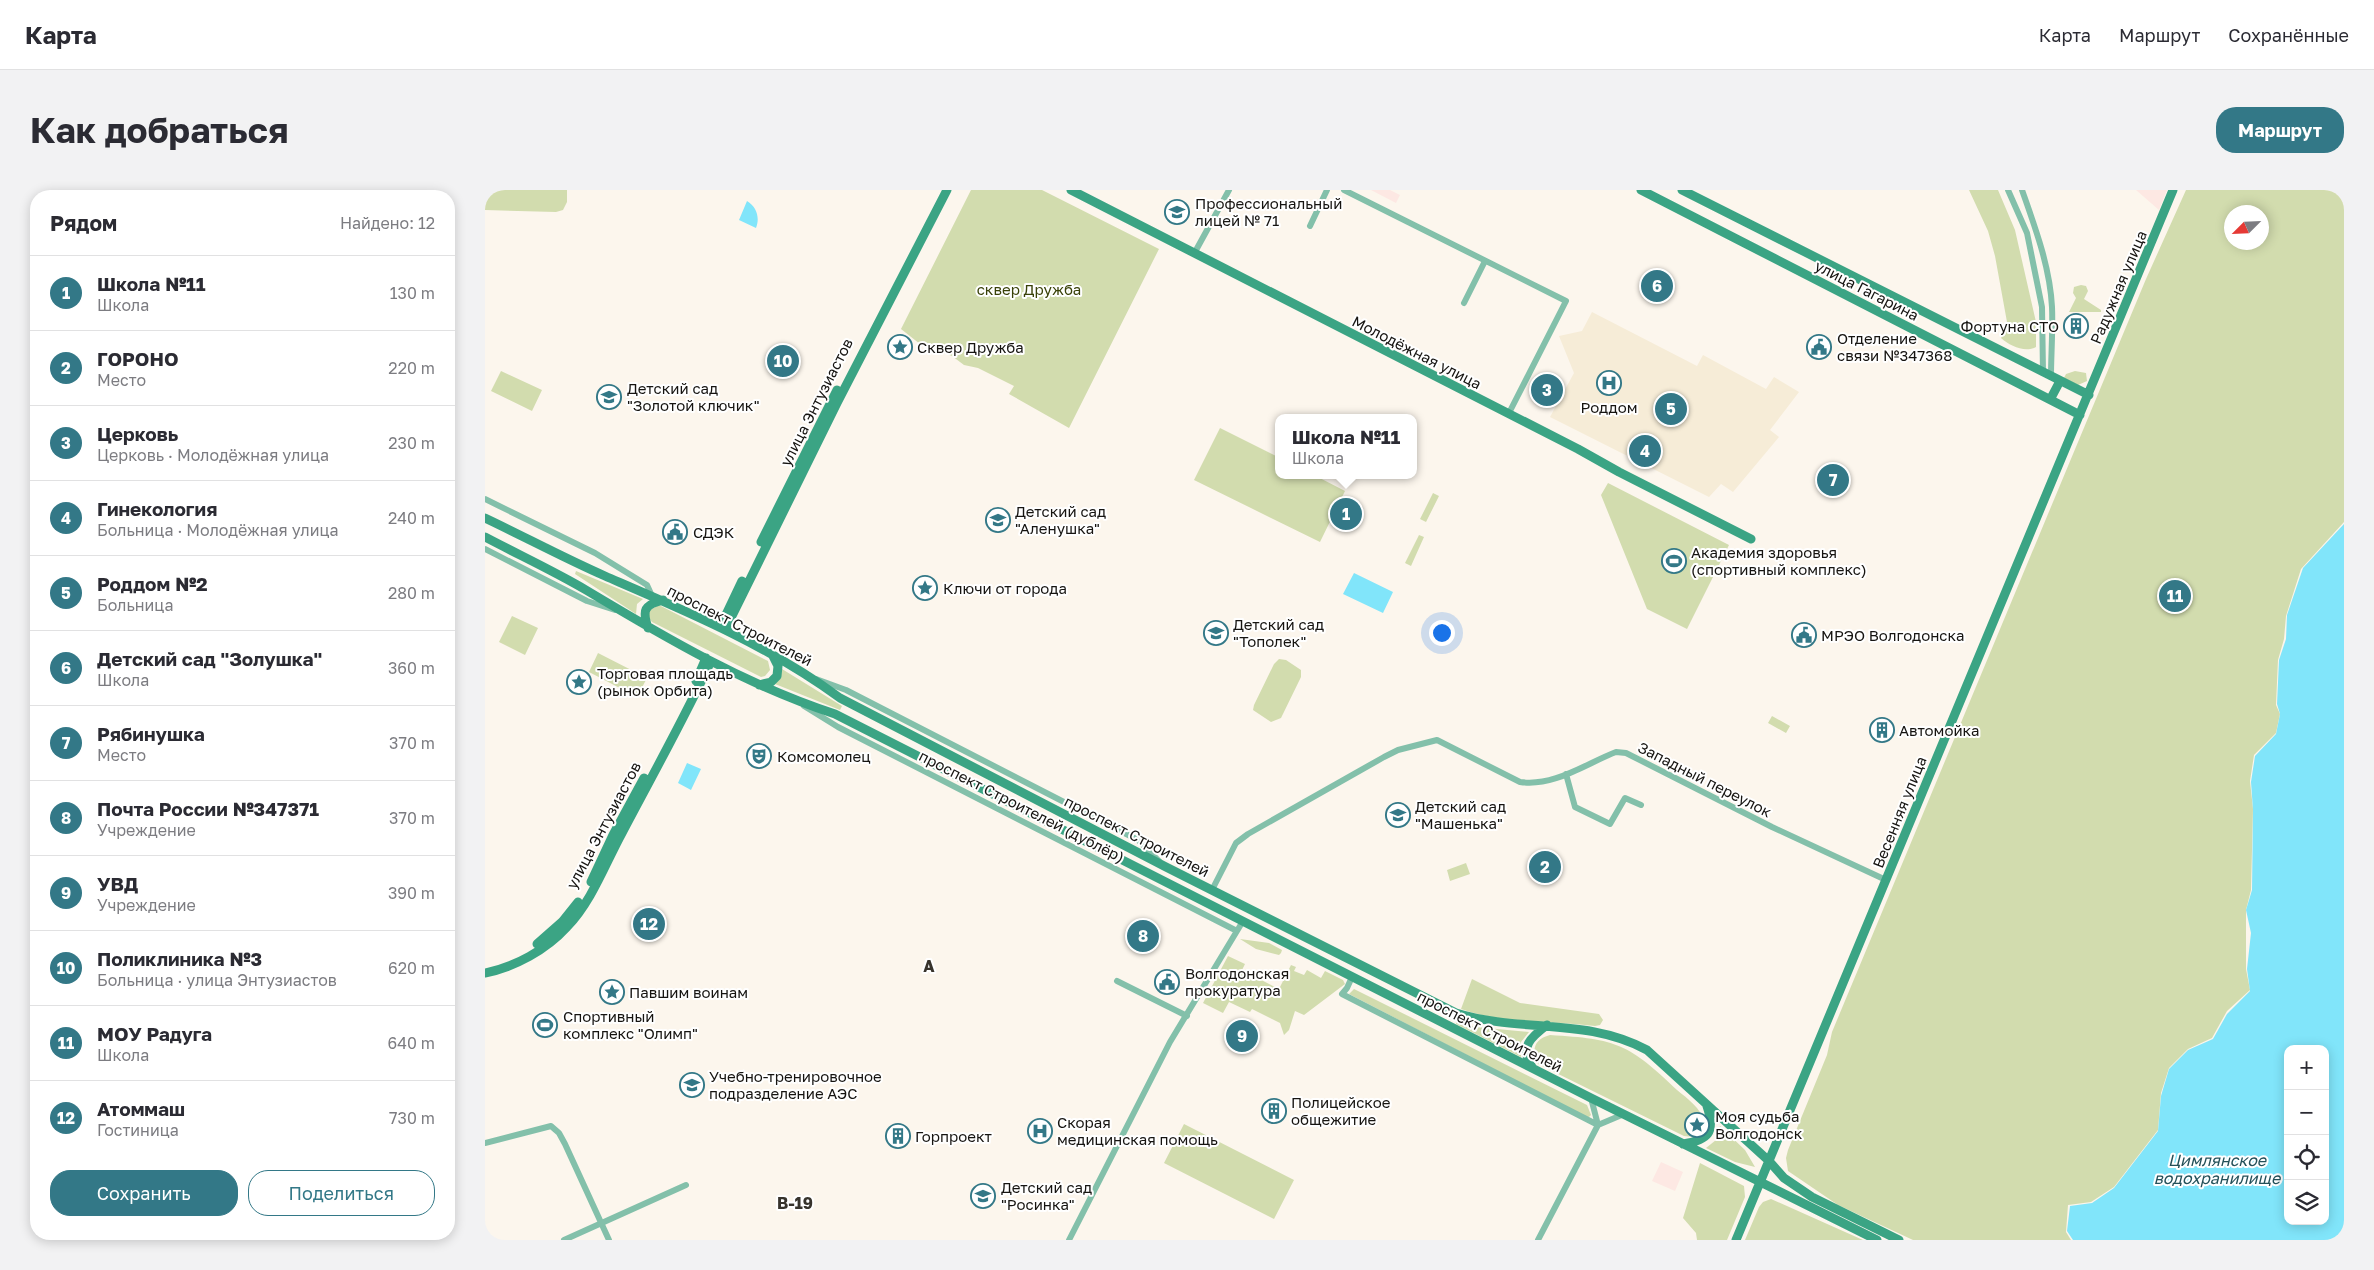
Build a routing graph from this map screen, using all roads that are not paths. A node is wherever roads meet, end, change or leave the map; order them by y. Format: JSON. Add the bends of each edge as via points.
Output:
{"nodes":[{"id":1,"x":941,"y":190,"type":"edge"},
{"id":2,"x":947,"y":190,"type":"edge"},
{"id":3,"x":1071,"y":190,"type":"edge"},
{"id":4,"x":1229,"y":190,"type":"edge"},
{"id":5,"x":1327,"y":190,"type":"edge"},
{"id":6,"x":1344,"y":190,"type":"edge"},
{"id":7,"x":1641,"y":190,"type":"edge"},
{"id":8,"x":1682,"y":190,"type":"edge"},
{"id":9,"x":2008,"y":190,"type":"edge"},
{"id":10,"x":2022,"y":190,"type":"edge"},
{"id":11,"x":2173,"y":190,"type":"edge"},
{"id":12,"x":1310,"y":226,"type":"dead end"},
{"id":13,"x":1195,"y":252,"type":"junction"},
{"id":14,"x":1485,"y":261,"type":"junction"},
{"id":15,"x":1464,"y":303,"type":"dead end"},
{"id":16,"x":856,"y":359,"type":"junction"},
{"id":17,"x":2051,"y":377,"type":"junction"},
{"id":18,"x":2035,"y":390,"type":"junction"},
{"id":19,"x":2089,"y":395,"type":"junction"},
{"id":20,"x":2051,"y":398,"type":"junction"},
{"id":21,"x":1509,"y":414,"type":"junction"},
{"id":22,"x":2080,"y":414,"type":"junction"},
{"id":23,"x":485,"y":500,"type":"edge"},
{"id":24,"x":485,"y":518,"type":"edge"},
{"id":25,"x":485,"y":537,"type":"edge"},
{"id":26,"x":1751,"y":539,"type":"dead end"},
{"id":27,"x":485,"y":549,"type":"edge"},
{"id":28,"x":652,"y":596,"type":"junction"},
{"id":29,"x":663,"y":600,"type":"junction"},
{"id":30,"x":620,"y":612,"type":"junction"},
{"id":31,"x":648,"y":628,"type":"junction"},
{"id":32,"x":722,"y":629,"type":"junction"},
{"id":33,"x":772,"y":654,"type":"junction"},
{"id":34,"x":709,"y":660,"type":"junction"},
{"id":35,"x":759,"y":684,"type":"junction"},
{"id":36,"x":796,"y":701,"type":"junction"},
{"id":37,"x":1566,"y":774,"type":"junction"},
{"id":38,"x":1641,"y":806,"type":"dead end"},
{"id":39,"x":1886,"y":880,"type":"junction"},
{"id":40,"x":1212,"y":890,"type":"junction"},
{"id":41,"x":1243,"y":921,"type":"junction"},
{"id":42,"x":1237,"y":931,"type":"junction"},
{"id":43,"x":485,"y":967,"type":"edge"},
{"id":44,"x":485,"y":973,"type":"edge"},
{"id":45,"x":1352,"y":976,"type":"junction"},
{"id":46,"x":1117,"y":981,"type":"dead end"},
{"id":47,"x":1187,"y":1016,"type":"junction"},
{"id":48,"x":1547,"y":1025,"type":"junction"},
{"id":49,"x":1534,"y":1069,"type":"junction"},
{"id":50,"x":1591,"y":1098,"type":"junction"},
{"id":51,"x":1707,"y":1105,"type":"junction"},
{"id":52,"x":1624,"y":1114,"type":"junction"},
{"id":53,"x":1598,"y":1125,"type":"junction"},
{"id":54,"x":485,"y":1143,"type":"edge"},
{"id":55,"x":1683,"y":1144,"type":"junction"},
{"id":56,"x":1769,"y":1161,"type":"junction"},
{"id":57,"x":1760,"y":1182,"type":"junction"},
{"id":58,"x":686,"y":1185,"type":"dead end"},
{"id":59,"x":600,"y":1223,"type":"junction"},
{"id":60,"x":564,"y":1240,"type":"edge"},
{"id":61,"x":609,"y":1240,"type":"edge"},
{"id":62,"x":1069,"y":1240,"type":"edge"},
{"id":63,"x":1538,"y":1240,"type":"edge"},
{"id":64,"x":1736,"y":1240,"type":"edge"},
{"id":65,"x":1877,"y":1240,"type":"edge"},
{"id":66,"x":1899,"y":1240,"type":"edge"}],
"edges":[{"from":1,"to":16,"type":"street","name":"улица Энтузиастов"},
{"from":2,"to":16,"type":"street"},
{"from":3,"to":13,"type":"street","name":"Молодёжная улица"},
{"from":4,"to":13,"type":"street"},
{"from":5,"to":12,"type":"street"},
{"from":6,"to":14,"type":"street"},
{"from":7,"to":18,"type":"street","name":"улица Гагарина"},
{"from":8,"to":17,"type":"street","name":"улица Гагарина"},
{"from":9,"to":17,"type":"street","via":[[2027,233],[2042,307]]},
{"from":10,"to":17,"type":"street","via":[[2037,232],[2049,285],[2052,306]]},
{"from":11,"to":19,"type":"street","name":"Радужная улица"},
{"from":13,"to":21,"type":"street","name":"Молодёжная улица"},
{"from":14,"to":15,"type":"street"},
{"from":14,"to":21,"type":"street","via":[[1566,301]]},
{"from":16,"to":32,"type":"street","name":"улица Энтузиастов","via":[[800,462]]},
{"from":17,"to":18,"type":"street"},
{"from":17,"to":19,"type":"street","name":"улица Гагарина"},
{"from":17,"to":20,"type":"street"},
{"from":18,"to":20,"type":"street","name":"улица Гагарина"},
{"from":19,"to":22,"type":"street","name":"Весенняя улица"},
{"from":20,"to":22,"type":"street","name":"улица Гагарина"},
{"from":21,"to":26,"type":"street","name":"Молодёжная улица"},
{"from":22,"to":39,"type":"street","name":"Весенняя улица"},
{"from":23,"to":28,"type":"street","via":[[595,553],[647,585]]},
{"from":24,"to":28,"type":"street","name":"проспект Строителей"},
{"from":25,"to":30,"type":"street","name":"проспект Строителей"},
{"from":27,"to":30,"type":"street","via":[[587,601]]},
{"from":28,"to":29,"type":"street","name":"проспект Строителей"},
{"from":29,"to":31,"type":"street","via":[[646,608],[644,616]]},
{"from":29,"to":32,"type":"street","name":"проспект Строителей"},
{"from":30,"to":31,"type":"street","name":"проспект Строителей"},
{"from":31,"to":34,"type":"street","name":"проспект Строителей"},
{"from":32,"to":33,"type":"street","name":"проспект Строителей"},
{"from":33,"to":35,"type":"street","via":[[778,666],[777,676],[771,682]]},
{"from":33,"to":40,"type":"street","name":"проспект Строителей","via":[[841,698]]},
{"from":34,"to":35,"type":"street","name":"проспект Строителей"},
{"from":34,"to":43,"type":"street","name":"улица Энтузиастов","via":[[613,835],[591,883],[575,906],[550,934],[523,954]]},
{"from":34,"to":44,"type":"street","via":[[595,886],[568,927],[525,959]]},
{"from":35,"to":36,"type":"street","name":"проспект Строителей"},
{"from":36,"to":41,"type":"street","name":"проспект Строителей","via":[[835,714]]},
{"from":36,"to":42,"type":"street","name":"проспект Строителей (дублёр)","via":[[838,727]]},
{"from":37,"to":38,"type":"street","via":[[1575,807],[1610,824],[1625,798]]},
{"from":37,"to":39,"type":"street","name":"Западный переулок","via":[[1616,752],[1626,753]]},
{"from":37,"to":40,"type":"street","name":"Западный переулок","via":[[1534,784],[1520,782],[1437,740],[1398,750],[1248,834],[1236,844]]},
{"from":39,"to":56,"type":"street","name":"Весенняя улица"},
{"from":40,"to":48,"type":"street","name":"проспект Строителей","via":[[1456,1013],[1510,1024]]},
{"from":41,"to":42,"type":"street"},
{"from":41,"to":45,"type":"street","name":"проспект Строителей"},
{"from":42,"to":47,"type":"street"},
{"from":45,"to":49,"type":"street","name":"проспект Строителей"},
{"from":45,"to":53,"type":"street","via":[[1342,994]]},
{"from":46,"to":47,"type":"street"},
{"from":47,"to":62,"type":"street"},
{"from":48,"to":49,"type":"street","via":[[1527,1046],[1526,1058]]},
{"from":48,"to":51,"type":"street","name":"проспект Строителей","via":[[1602,1032],[1626,1039],[1647,1050]]},
{"from":49,"to":50,"type":"street","name":"проспект Строителей"},
{"from":50,"to":52,"type":"street","name":"проспект Строителей"},
{"from":50,"to":53,"type":"street"},
{"from":51,"to":55,"type":"street","via":[[1711,1118],[1709,1133],[1703,1139]]},
{"from":51,"to":56,"type":"street","name":"проспект Строителей"},
{"from":52,"to":53,"type":"street"},
{"from":52,"to":55,"type":"street","name":"проспект Строителей"},
{"from":53,"to":63,"type":"street"},
{"from":54,"to":59,"type":"street","via":[[551,1126],[565,1144]]},
{"from":55,"to":57,"type":"street","name":"проспект Строителей"},
{"from":56,"to":57,"type":"street","name":"Весенняя улица"},
{"from":56,"to":66,"type":"street","name":"проспект Строителей","via":[[1785,1178],[1812,1196]]},
{"from":57,"to":64,"type":"street","name":"Весенняя улица"},
{"from":57,"to":65,"type":"street","name":"проспект Строителей"},
{"from":58,"to":59,"type":"street"},
{"from":59,"to":60,"type":"street"},
{"from":59,"to":61,"type":"street"}]}
